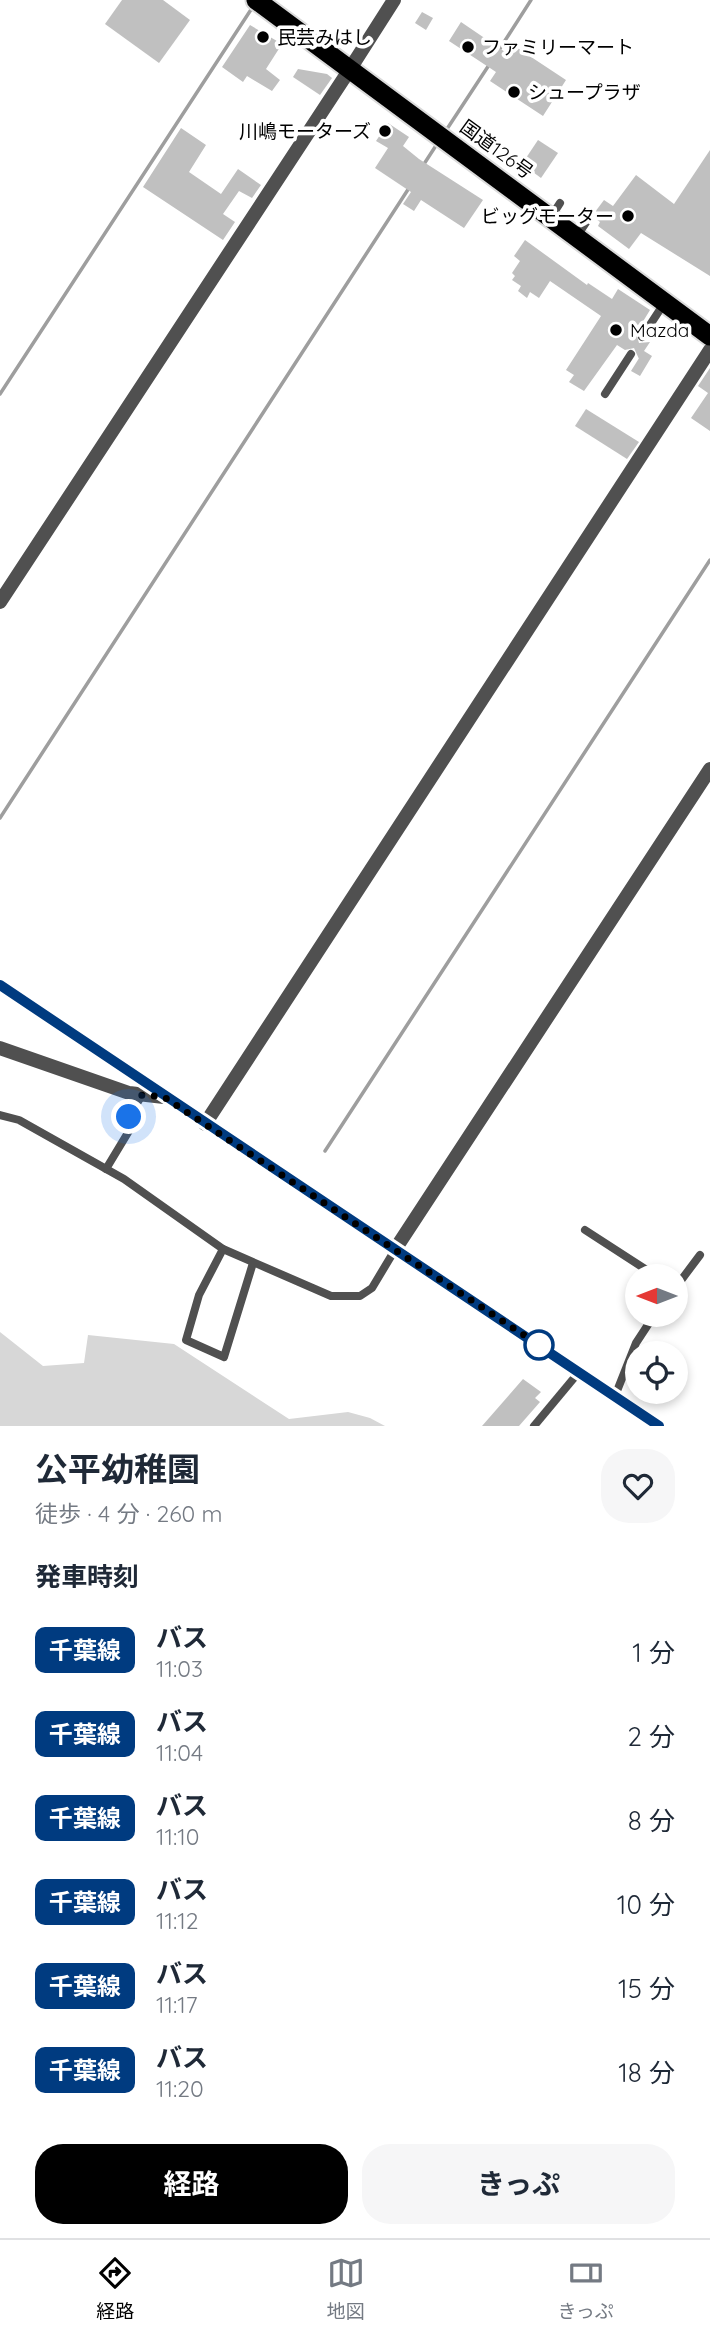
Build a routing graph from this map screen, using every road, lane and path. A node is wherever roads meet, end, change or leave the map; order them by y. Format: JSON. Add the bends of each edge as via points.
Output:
{"nodes":[{"id":1,"x":256,"y":0,"type":"edge"},
{"id":2,"x":394,"y":0,"type":"edge"},
{"id":3,"x":350,"y":69,"type":"junction"},
{"id":4,"x":665,"y":302,"type":"junction"},
{"id":5,"x":710,"y":336,"type":"edge"},
{"id":6,"x":642,"y":337,"type":"dead end"},
{"id":7,"x":710,"y":350,"type":"edge"},
{"id":8,"x":631,"y":354,"type":"dead end"},
{"id":9,"x":605,"y":394,"type":"dead end"},
{"id":10,"x":0,"y":602,"type":"edge"},
{"id":11,"x":710,"y":769,"type":"edge"},
{"id":12,"x":0,"y":985,"type":"edge"},
{"id":13,"x":0,"y":1048,"type":"edge"},
{"id":14,"x":142,"y":1095,"type":"junction"},
{"id":15,"x":164,"y":1097,"type":"junction"},
{"id":16,"x":0,"y":1115,"type":"edge"},
{"id":17,"x":205,"y":1124,"type":"junction"},
{"id":18,"x":106,"y":1169,"type":"junction"},
{"id":19,"x":585,"y":1230,"type":"dead end"},
{"id":20,"x":223,"y":1248,"type":"junction"},
{"id":21,"x":396,"y":1248,"type":"junction"},
{"id":22,"x":700,"y":1255,"type":"dead end"},
{"id":23,"x":253,"y":1263,"type":"junction"},
{"id":24,"x":637,"y":1264,"type":"edge"},
{"id":25,"x":688,"y":1271,"type":"edge"},
{"id":26,"x":646,"y":1327,"type":"edge"},
{"id":27,"x":579,"y":1372,"type":"junction"},
{"id":28,"x":615,"y":1396,"type":"junction"},
{"id":29,"x":534,"y":1426,"type":"edge"},
{"id":30,"x":659,"y":1426,"type":"edge"}],
"edges":[{"from":1,"to":3,"type":"highway","name":"国道126号"},
{"from":2,"to":3,"type":"street"},
{"from":3,"to":4,"type":"highway","name":"国道126号","via":[[582,228]]},
{"from":3,"to":10,"type":"street"},
{"from":4,"to":5,"type":"highway","name":"国道126号"},
{"from":4,"to":6,"type":"lane"},
{"from":7,"to":17,"type":"street"},
{"from":8,"to":9,"type":"lane"},
{"from":11,"to":21,"type":"street"},
{"from":12,"to":15,"type":"street"},
{"from":13,"to":14,"type":"street"},
{"from":14,"to":15,"type":"street"},
{"from":14,"to":18,"type":"lane","via":[[129,1117],[135,1121]]},
{"from":15,"to":17,"type":"street"},
{"from":16,"to":18,"type":"lane","via":[[19,1120]]},
{"from":17,"to":21,"type":"street"},
{"from":18,"to":20,"type":"lane"},
{"from":19,"to":24,"type":"lane"},
{"from":20,"to":23,"type":"lane"},
{"from":20,"to":23,"type":"lane","via":[[199,1295],[186,1340],[224,1357]]},
{"from":21,"to":23,"type":"lane","via":[[372,1287],[360,1296],[331,1297]]},
{"from":21,"to":27,"type":"street"},
{"from":22,"to":25,"type":"lane"},
{"from":26,"to":28,"type":"lane"},
{"from":27,"to":28,"type":"street"},
{"from":27,"to":29,"type":"lane"},
{"from":28,"to":30,"type":"street"}]}
